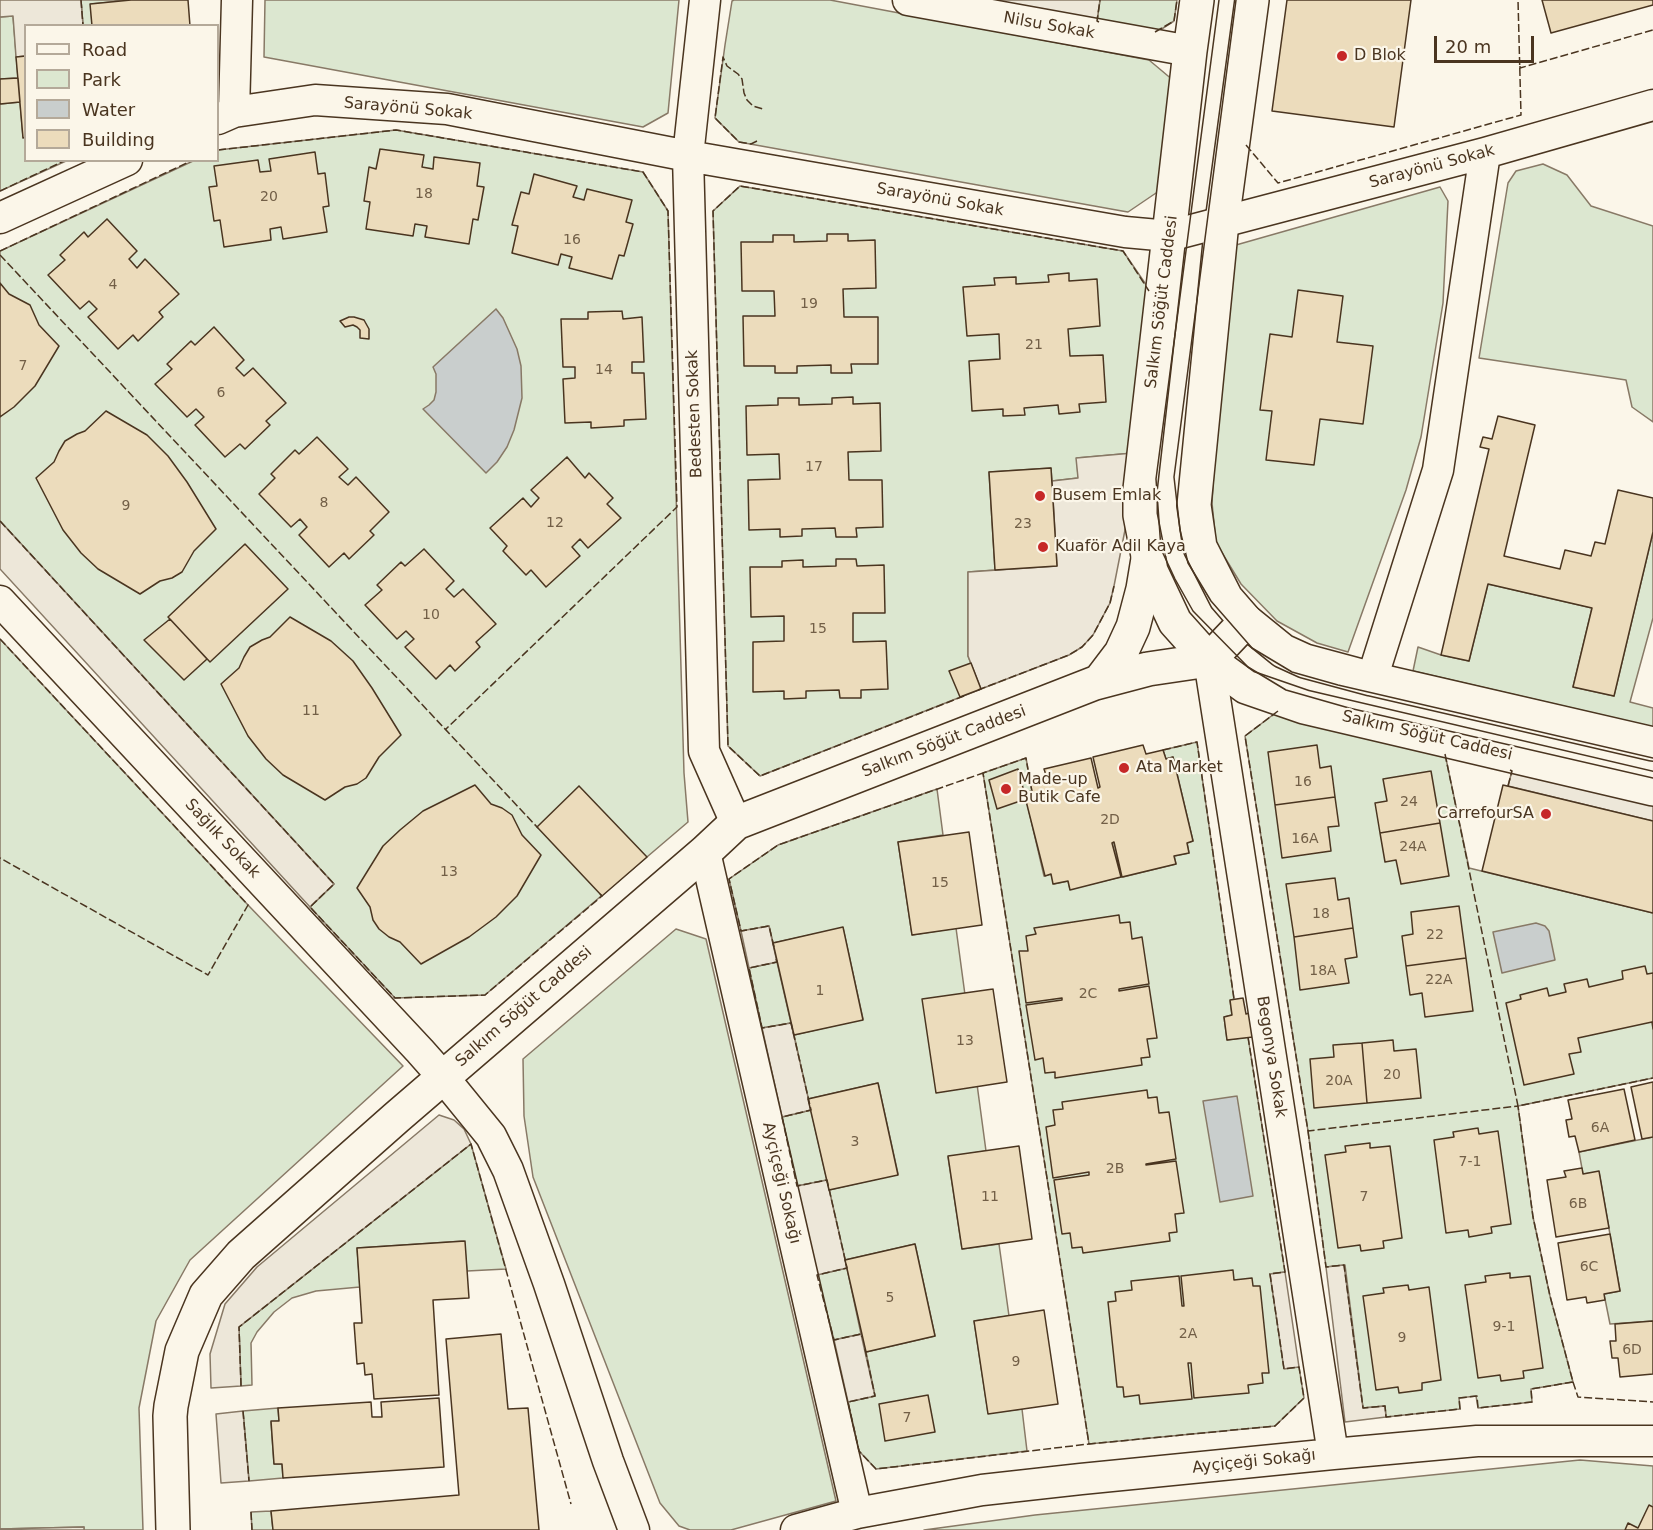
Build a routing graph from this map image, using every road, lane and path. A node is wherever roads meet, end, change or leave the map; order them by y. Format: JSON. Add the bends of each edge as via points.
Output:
{"nodes":[{"id":1,"x":237,"y":0,"type":"edge"},
{"id":2,"x":705,"y":0,"type":"edge"},
{"id":3,"x":908,"y":0,"type":"edge"},
{"id":4,"x":1197,"y":0,"type":"edge"},
{"id":5,"x":1252,"y":0,"type":"edge"},
{"id":6,"x":1190,"y":51,"type":"junction"},
{"id":7,"x":1653,"y":105,"type":"edge"},
{"id":8,"x":226,"y":116,"type":"edge"},
{"id":9,"x":1485,"y":153,"type":"junction"},
{"id":10,"x":688,"y":156,"type":"junction"},
{"id":11,"x":123,"y":162,"type":"edge"},
{"id":12,"x":0,"y":218,"type":"edge"},
{"id":13,"x":1222,"y":222,"type":"junction"},
{"id":14,"x":1169,"y":236,"type":"junction"},
{"id":15,"x":1148,"y":559,"type":"junction"},
{"id":16,"x":0,"y":602,"type":"edge"},
{"id":17,"x":1246,"y":621,"type":"junction"},
{"id":18,"x":1209,"y":660,"type":"junction"},
{"id":19,"x":1372,"y":679,"type":"junction"},
{"id":20,"x":1099,"y":682,"type":"junction"},
{"id":21,"x":1653,"y":744,"type":"edge"},
{"id":22,"x":1653,"y":789,"type":"edge"},
{"id":23,"x":736,"y":823,"type":"junction"},
{"id":24,"x":705,"y":852,"type":"junction"},
{"id":25,"x":443,"y":1077,"type":"junction"},
{"id":26,"x":1653,"y":1441,"type":"edge"},
{"id":27,"x":1333,"y":1454,"type":"junction"},
{"id":28,"x":857,"y":1513,"type":"junction"},
{"id":29,"x":173,"y":1530,"type":"edge"},
{"id":30,"x":634,"y":1530,"type":"edge"},
{"id":31,"x":796,"y":1530,"type":"edge"}],
"edges":[{"from":1,"to":8,"type":"street"},
{"from":2,"to":10,"type":"street","name":"Bedesten Sokak"},
{"from":3,"to":6,"type":"street","name":"Nilsu Sokak"},
{"from":4,"to":6,"type":"main road","name":"Salkım Söğüt Caddesi"},
{"from":5,"to":13,"type":"main road"},
{"from":6,"to":14,"type":"main road","name":"Salkım Söğüt Caddesi"},
{"from":7,"to":9,"type":"street","name":"Sarayönü Sokak"},
{"from":8,"to":10,"type":"street","name":"Sarayönü Sokak","via":[[315,100],[447,109]]},
{"from":9,"to":13,"type":"street","name":"Sarayönü Sokak"},
{"from":9,"to":19,"type":"street","via":[[1438,470]]},
{"from":10,"to":14,"type":"street","name":"Sarayönü Sokak","via":[[1125,232]]},
{"from":10,"to":23,"type":"street","name":"Bedesten Sokak","via":[[704,751]]},
{"from":11,"to":12,"type":"street"},
{"from":13,"to":14,"type":"street","name":"Sarayönü Sokak"},
{"from":13,"to":17,"type":"main road","via":[[1194,505],[1200,547],[1226,598]]},
{"from":14,"to":15,"type":"main road","name":"Salkım Söğüt Caddesi","via":[[1140,489]]},
{"from":15,"to":18,"type":"main road","name":"Salkım Söğüt Caddesi","via":[[1175,622]]},
{"from":15,"to":20,"type":"main road","via":[[1134,627]]},
{"from":16,"to":25,"type":"street","name":"Sağlık Sokak"},
{"from":17,"to":18,"type":"main road"},
{"from":17,"to":19,"type":"main road","via":[[1283,651]]},
{"from":18,"to":20,"type":"main road","name":"Salkım Söğüt Caddesi","via":[[1148,669]]},
{"from":18,"to":22,"type":"main road","name":"Salkım Söğüt Caddesi","via":[[1246,687],[1304,707]]},
{"from":18,"to":27,"type":"street","name":"Begonya Sokak"},
{"from":19,"to":21,"type":"main road"},
{"from":20,"to":23,"type":"main road","name":"Salkım Söğüt Caddesi"},
{"from":23,"to":24,"type":"main road","name":"Salkım Söğüt Caddesi"},
{"from":24,"to":25,"type":"main road","name":"Salkım Söğüt Caddesi"},
{"from":24,"to":28,"type":"street","name":"Ayçiçeği Sokağı"},
{"from":25,"to":29,"type":"main road","name":"Salkım Söğüt Caddesi","via":[[240,1255],[206,1295],[182,1351],[170,1416]]},
{"from":25,"to":30,"type":"street","name":"Sağlık Sokak","via":[[490,1136],[508,1170]]},
{"from":26,"to":27,"type":"street","name":"Ayçiçeği Sokağı","via":[[1477,1441]]},
{"from":27,"to":28,"type":"street","name":"Ayçiçeği Sokağı","via":[[982,1490]]},
{"from":28,"to":31,"type":"street","name":"Ayçiçeği Sokağı"}]}
